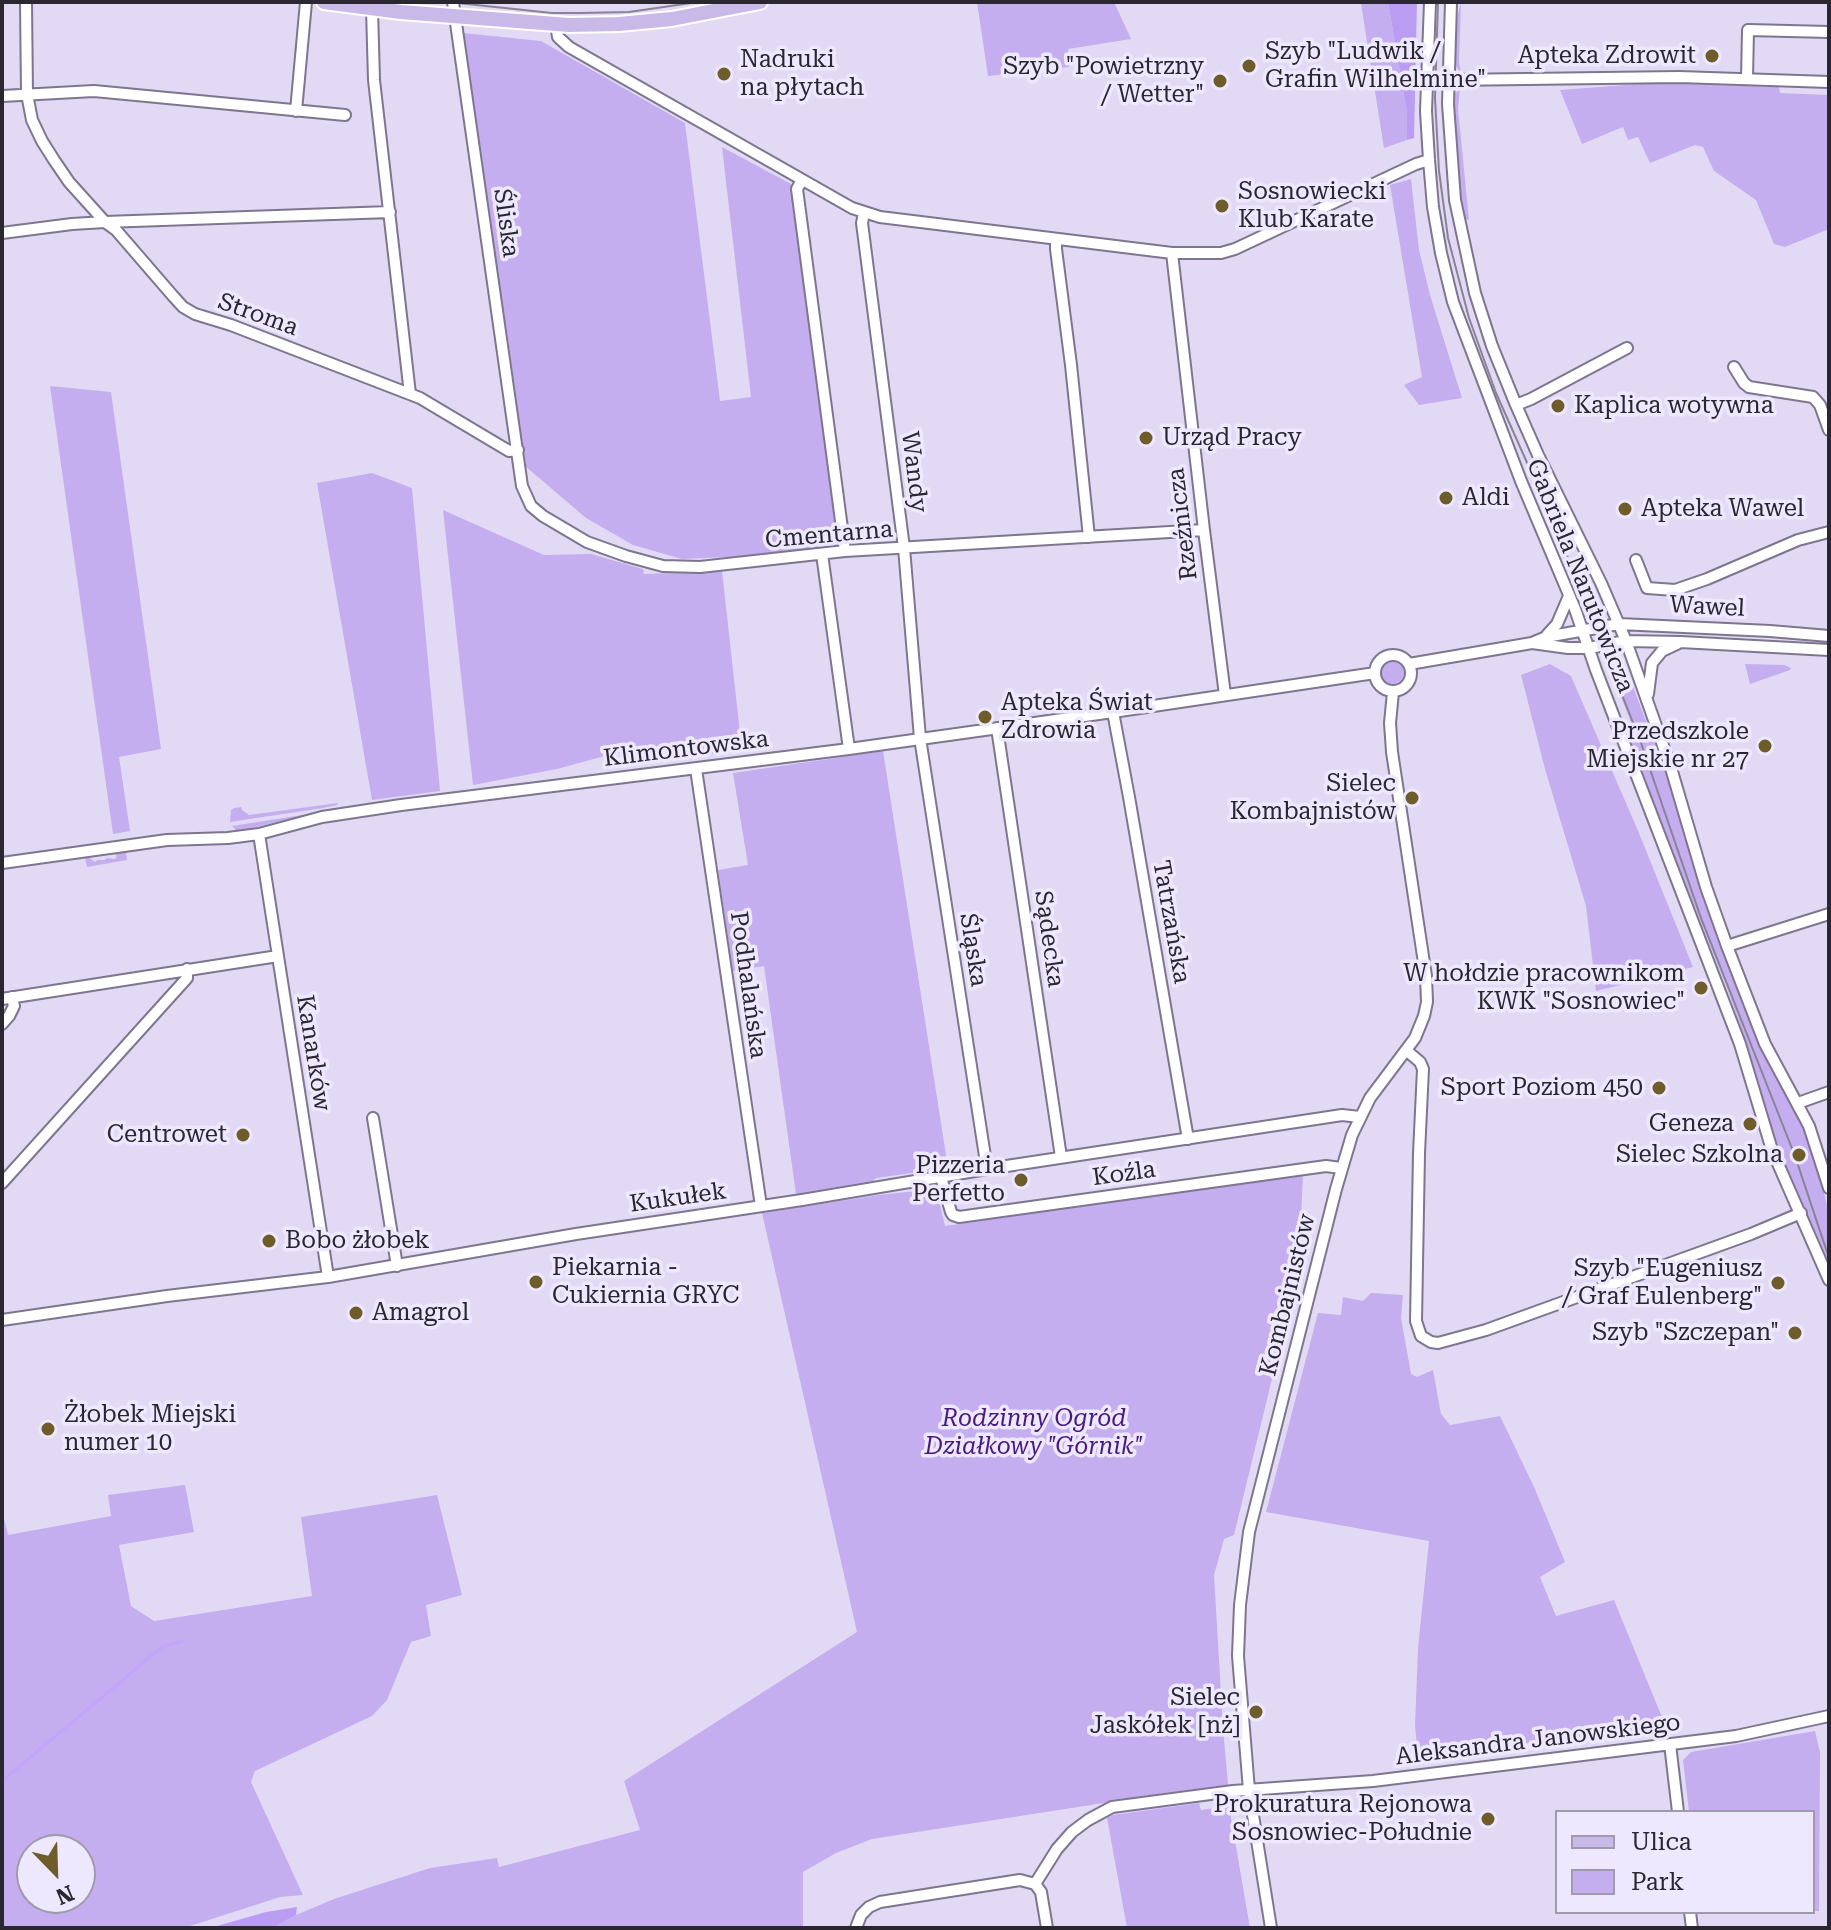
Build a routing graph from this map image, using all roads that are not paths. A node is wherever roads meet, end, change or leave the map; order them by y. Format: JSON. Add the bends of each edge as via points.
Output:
{"nodes":[{"id":1,"x":26,"y":2,"type":"edge"},
{"id":2,"x":306,"y":2,"type":"edge"},
{"id":3,"x":324,"y":2,"type":"edge"},
{"id":4,"x":760,"y":2,"type":"edge"},
{"id":5,"x":1430,"y":2,"type":"edge"},
{"id":6,"x":1451,"y":2,"type":"edge"},
{"id":7,"x":372,"y":9,"type":"junction"},
{"id":8,"x":454,"y":9,"type":"edge"},
{"id":9,"x":556,"y":24,"type":"junction"},
{"id":10,"x":1829,"y":32,"type":"edge"},
{"id":11,"x":1747,"y":79,"type":"junction"},
{"id":12,"x":1449,"y":80,"type":"junction"},
{"id":13,"x":1829,"y":82,"type":"edge"},
{"id":14,"x":27,"y":94,"type":"junction"},
{"id":15,"x":2,"y":96,"type":"edge"},
{"id":16,"x":296,"y":111,"type":"junction"},
{"id":17,"x":345,"y":115,"type":"dead end"},
{"id":18,"x":1429,"y":160,"type":"junction"},
{"id":19,"x":802,"y":180,"type":"junction"},
{"id":20,"x":390,"y":212,"type":"junction"},
{"id":21,"x":864,"y":213,"type":"junction"},
{"id":22,"x":105,"y":222,"type":"junction"},
{"id":23,"x":2,"y":233,"type":"edge"},
{"id":24,"x":1056,"y":240,"type":"junction"},
{"id":25,"x":1172,"y":253,"type":"junction"},
{"id":26,"x":1627,"y":348,"type":"dead end"},
{"id":27,"x":1734,"y":367,"type":"dead end"},
{"id":28,"x":410,"y":394,"type":"junction"},
{"id":29,"x":1516,"y":405,"type":"junction"},
{"id":30,"x":1829,"y":430,"type":"edge"},
{"id":31,"x":518,"y":450,"type":"junction"},
{"id":32,"x":1204,"y":530,"type":"junction"},
{"id":33,"x":1829,"y":532,"type":"edge"},
{"id":34,"x":1089,"y":537,"type":"junction"},
{"id":35,"x":904,"y":548,"type":"junction"},
{"id":36,"x":845,"y":551,"type":"junction"},
{"id":37,"x":822,"y":554,"type":"junction"},
{"id":38,"x":1636,"y":560,"type":"dead end"},
{"id":39,"x":1569,"y":596,"type":"junction"},
{"id":40,"x":1619,"y":624,"type":"junction"},
{"id":41,"x":1583,"y":630,"type":"junction"},
{"id":42,"x":1829,"y":636,"type":"edge"},
{"id":43,"x":1546,"y":637,"type":"junction"},
{"id":44,"x":1626,"y":641,"type":"junction"},
{"id":45,"x":1680,"y":642,"type":"junction"},
{"id":46,"x":1532,"y":643,"type":"junction"},
{"id":47,"x":1589,"y":648,"type":"junction"},
{"id":48,"x":1829,"y":650,"type":"edge"},
{"id":49,"x":1409,"y":664,"type":"junction"},
{"id":50,"x":1375,"y":673,"type":"junction"},
{"id":51,"x":1393,"y":692,"type":"junction"},
{"id":52,"x":1225,"y":695,"type":"junction"},
{"id":53,"x":1647,"y":700,"type":"junction"},
{"id":54,"x":1113,"y":712,"type":"junction"},
{"id":55,"x":997,"y":728,"type":"junction"},
{"id":56,"x":920,"y":738,"type":"junction"},
{"id":57,"x":849,"y":749,"type":"junction"},
{"id":58,"x":696,"y":769,"type":"junction"},
{"id":59,"x":259,"y":834,"type":"junction"},
{"id":60,"x":2,"y":863,"type":"edge"},
{"id":61,"x":1829,"y":914,"type":"edge"},
{"id":62,"x":1727,"y":946,"type":"junction"},
{"id":63,"x":278,"y":956,"type":"junction"},
{"id":64,"x":187,"y":969,"type":"junction"},
{"id":65,"x":7,"y":998,"type":"edge"},
{"id":66,"x":2,"y":1024,"type":"edge"},
{"id":67,"x":1407,"y":1051,"type":"junction"},
{"id":68,"x":1829,"y":1092,"type":"edge"},
{"id":69,"x":1798,"y":1103,"type":"junction"},
{"id":70,"x":1360,"y":1117,"type":"junction"},
{"id":71,"x":373,"y":1118,"type":"dead end"},
{"id":72,"x":1188,"y":1139,"type":"junction"},
{"id":73,"x":1061,"y":1157,"type":"junction"},
{"id":74,"x":1341,"y":1168,"type":"junction"},
{"id":75,"x":987,"y":1169,"type":"junction"},
{"id":76,"x":941,"y":1177,"type":"junction"},
{"id":77,"x":2,"y":1183,"type":"edge"},
{"id":78,"x":1829,"y":1188,"type":"edge"},
{"id":79,"x":761,"y":1206,"type":"junction"},
{"id":80,"x":1801,"y":1213,"type":"junction"},
{"id":81,"x":397,"y":1266,"type":"junction"},
{"id":82,"x":328,"y":1277,"type":"junction"},
{"id":83,"x":1829,"y":1280,"type":"edge"},
{"id":84,"x":2,"y":1320,"type":"edge"},
{"id":85,"x":1829,"y":1716,"type":"edge"},
{"id":86,"x":1670,"y":1744,"type":"junction"},
{"id":87,"x":1249,"y":1790,"type":"junction"},
{"id":88,"x":1678,"y":1810,"type":"edge"},
{"id":89,"x":1035,"y":1884,"type":"junction"},
{"id":90,"x":856,"y":1928,"type":"edge"},
{"id":91,"x":1047,"y":1928,"type":"edge"},
{"id":92,"x":1271,"y":1928,"type":"edge"}],
"edges":[{"from":1,"to":14,"type":"street","name":"Stroma"},
{"from":2,"to":16,"type":"street"},
{"from":3,"to":7,"type":"main road"},
{"from":4,"to":9,"type":"main road","via":[[672,19]]},
{"from":5,"to":18,"type":"street","name":"Gabriela Narutowicza"},
{"from":6,"to":12,"type":"street","name":"Gabriela Narutowicza"},
{"from":7,"to":8,"type":"main road"},
{"from":7,"to":20,"type":"street","via":[[374,80]]},
{"from":8,"to":9,"type":"main road"},
{"from":8,"to":31,"type":"street","name":"Śliska"},
{"from":9,"to":19,"type":"street","via":[[558,37],[569,47]]},
{"from":10,"to":11,"type":"street","via":[[1748,30]]},
{"from":11,"to":12,"type":"street"},
{"from":11,"to":13,"type":"street"},
{"from":12,"to":29,"type":"street","name":"Gabriela Narutowicza","via":[[1459,228],[1492,346]]},
{"from":14,"to":15,"type":"street"},
{"from":14,"to":16,"type":"street","via":[[94,91]]},
{"from":14,"to":22,"type":"street","name":"Stroma","via":[[32,120],[48,150]]},
{"from":16,"to":17,"type":"street"},
{"from":18,"to":25,"type":"street","via":[[1235,249]]},
{"from":18,"to":39,"type":"street","name":"Gabriela Narutowicza","via":[[1453,302]]},
{"from":19,"to":21,"type":"street"},
{"from":19,"to":36,"type":"street","via":[[797,189]]},
{"from":20,"to":22,"type":"street"},
{"from":20,"to":28,"type":"street"},
{"from":21,"to":24,"type":"street"},
{"from":21,"to":35,"type":"street","name":"Wandy"},
{"from":22,"to":23,"type":"street"},
{"from":22,"to":28,"type":"street","name":"Stroma","via":[[195,314]]},
{"from":24,"to":25,"type":"street"},
{"from":24,"to":34,"type":"street"},
{"from":25,"to":32,"type":"street","name":"Rzeźnicza"},
{"from":26,"to":29,"type":"street"},
{"from":27,"to":30,"type":"street","via":[[1749,387],[1813,397]]},
{"from":28,"to":31,"type":"street","name":"Stroma","via":[[509,451]]},
{"from":29,"to":40,"type":"street","name":"Gabriela Narutowicza"},
{"from":31,"to":37,"type":"street","name":"Cmentarna","via":[[522,486],[531,506],[587,542],[626,556],[663,566],[700,567]]},
{"from":32,"to":34,"type":"street","name":"Cmentarna"},
{"from":32,"to":52,"type":"street","name":"Rzeźnicza"},
{"from":33,"to":38,"type":"street","via":[[1675,590],[1647,588]]},
{"from":34,"to":35,"type":"street","name":"Cmentarna"},
{"from":35,"to":36,"type":"street","name":"Cmentarna"},
{"from":35,"to":56,"type":"street","name":"Wandy"},
{"from":36,"to":37,"type":"street","name":"Cmentarna"},
{"from":37,"to":57,"type":"street"},
{"from":39,"to":41,"type":"street","name":"Gabriela Narutowicza"},
{"from":39,"to":43,"type":"street"},
{"from":40,"to":41,"type":"street","name":"Wawel"},
{"from":40,"to":42,"type":"street","name":"Wawel"},
{"from":40,"to":44,"type":"street","name":"Gabriela Narutowicza"},
{"from":41,"to":43,"type":"street","name":"Wawel"},
{"from":41,"to":47,"type":"street","name":"Gabriela Narutowicza"},
{"from":43,"to":46,"type":"street","name":"Wawel"},
{"from":44,"to":45,"type":"street","name":"Wawel"},
{"from":44,"to":47,"type":"street","name":"Wawel"},
{"from":44,"to":53,"type":"street","name":"Gabriela Narutowicza"},
{"from":45,"to":48,"type":"street","name":"Wawel"},
{"from":45,"to":53,"type":"street","name":"Gabriela Narutowicza","via":[[1652,663]]},
{"from":46,"to":47,"type":"street"},
{"from":46,"to":49,"type":"street"},
{"from":47,"to":80,"type":"street","name":"Gabriela Narutowicza","via":[[1740,1044],[1772,1150]]},
{"from":49,"to":50,"type":"street","via":[[1391,655],[1381,659]]},
{"from":49,"to":51,"type":"street","via":[[1409,683]]},
{"from":50,"to":51,"type":"street","via":[[1380,686]]},
{"from":50,"to":52,"type":"street","name":"Klimontowska"},
{"from":51,"to":67,"type":"street","name":"Kombajnistów","via":[[1390,736],[1427,991],[1424,1016]]},
{"from":52,"to":54,"type":"street","name":"Klimontowska"},
{"from":53,"to":62,"type":"street","name":"Gabriela Narutowicza"},
{"from":54,"to":55,"type":"street","name":"Klimontowska"},
{"from":54,"to":72,"type":"street","name":"Tatrzańska"},
{"from":55,"to":56,"type":"street","name":"Klimontowska"},
{"from":55,"to":73,"type":"street","name":"Sądecka"},
{"from":56,"to":57,"type":"street","name":"Klimontowska"},
{"from":56,"to":75,"type":"street","name":"Śląska"},
{"from":57,"to":58,"type":"street","name":"Klimontowska"},
{"from":58,"to":59,"type":"street","name":"Klimontowska","via":[[401,805],[322,817]]},
{"from":58,"to":79,"type":"street","name":"Podhalańska"},
{"from":59,"to":60,"type":"street","name":"Klimontowska","via":[[164,840]]},
{"from":59,"to":63,"type":"street","name":"Kanarków"},
{"from":61,"to":62,"type":"street"},
{"from":62,"to":69,"type":"street","name":"Gabriela Narutowicza","via":[[1765,1044]]},
{"from":63,"to":64,"type":"street"},
{"from":63,"to":82,"type":"street","name":"Kanarków"},
{"from":64,"to":65,"type":"street"},
{"from":64,"to":77,"type":"street","via":[[187,978]]},
{"from":65,"to":66,"type":"street","via":[[14,1006]]},
{"from":67,"to":70,"type":"street","name":"Kombajnistów"},
{"from":67,"to":80,"type":"street","via":[[1423,1069],[1416,1321],[1421,1336],[1431,1342],[1486,1330]]},
{"from":68,"to":69,"type":"street"},
{"from":69,"to":78,"type":"street","name":"Gabriela Narutowicza"},
{"from":70,"to":72,"type":"street","name":"Kukułek","via":[[1342,1115]]},
{"from":70,"to":74,"type":"street","name":"Kombajnistów"},
{"from":71,"to":81,"type":"street"},
{"from":72,"to":73,"type":"street","name":"Kukułek"},
{"from":73,"to":75,"type":"street","name":"Kukułek"},
{"from":74,"to":76,"type":"street","name":"Koźla","via":[[959,1217],[951,1212]]},
{"from":74,"to":87,"type":"street","name":"Kombajnistów","via":[[1247,1542],[1238,1656]]},
{"from":75,"to":76,"type":"street","name":"Kukułek"},
{"from":76,"to":79,"type":"street","name":"Kukułek"},
{"from":79,"to":81,"type":"street","name":"Kukułek"},
{"from":80,"to":83,"type":"street","name":"Gabriela Narutowicza"},
{"from":81,"to":82,"type":"street","name":"Kukułek"},
{"from":82,"to":84,"type":"street","name":"Kukułek"},
{"from":85,"to":86,"type":"street","name":"Aleksandra Janowskiego"},
{"from":86,"to":87,"type":"street","name":"Aleksandra Janowskiego","via":[[1373,1781]]},
{"from":86,"to":88,"type":"street"},
{"from":87,"to":89,"type":"street","name":"Aleksandra Janowskiego","via":[[1106,1810],[1072,1832]]},
{"from":87,"to":92,"type":"street","name":"Kombajnistów"},
{"from":89,"to":90,"type":"street","via":[[1020,1880],[880,1902],[861,1915]]},
{"from":89,"to":91,"type":"street"}]}
